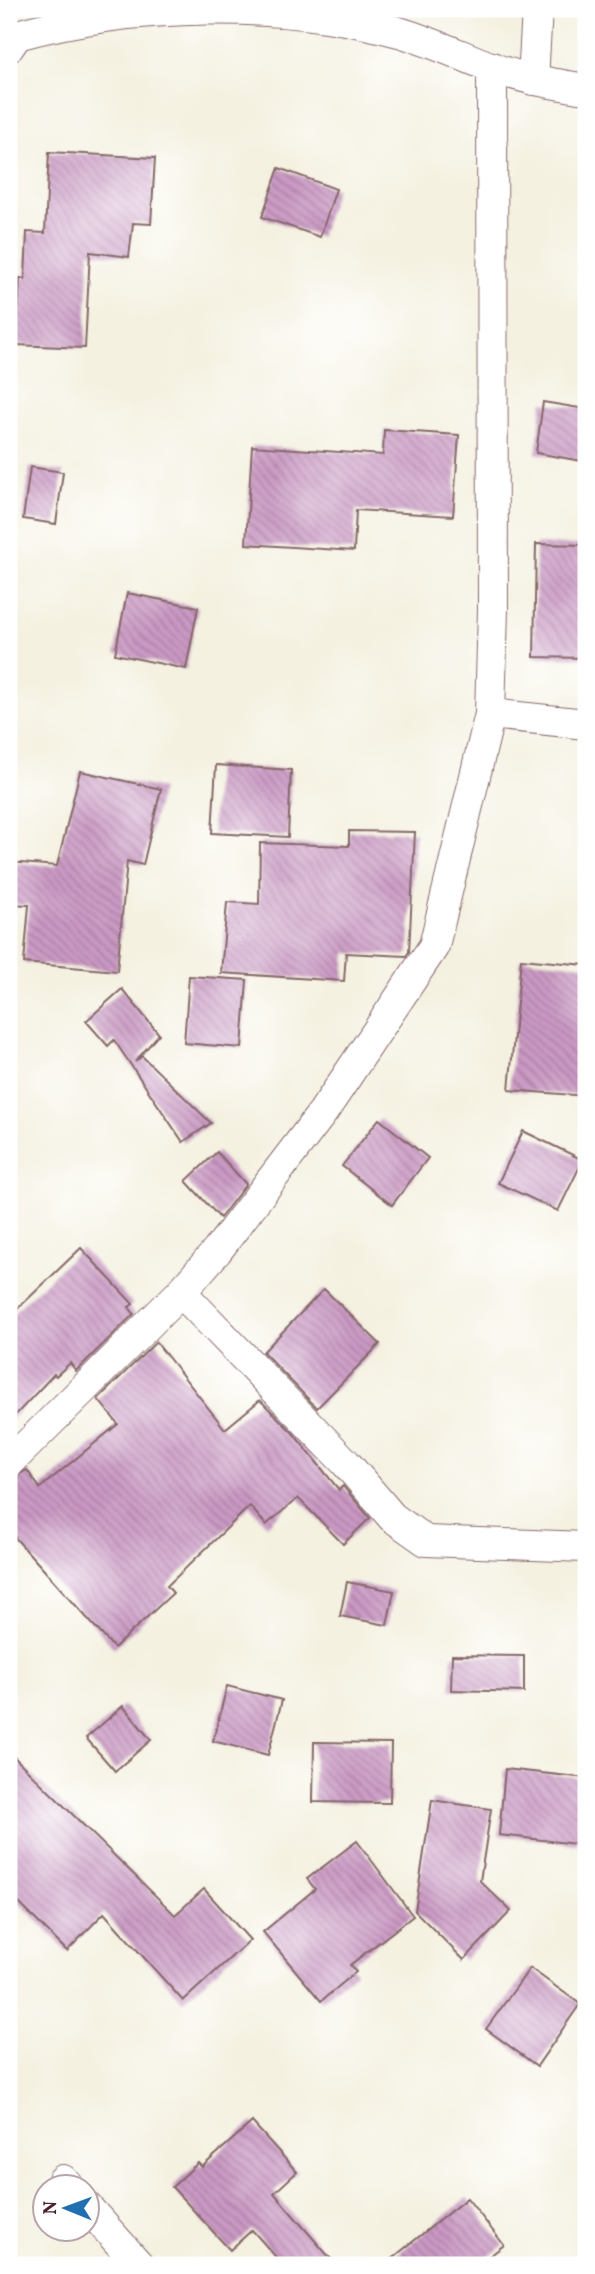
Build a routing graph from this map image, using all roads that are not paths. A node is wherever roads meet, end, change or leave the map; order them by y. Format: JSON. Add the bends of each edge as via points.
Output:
{"nodes":[{"id":1,"x":537,"y":9,"type":"edge"},
{"id":2,"x":9,"y":47,"type":"edge"},
{"id":3,"x":492,"y":67,"type":"junction"},
{"id":4,"x":533,"y":80,"type":"junction"},
{"id":5,"x":586,"y":89,"type":"edge"},
{"id":6,"x":490,"y":714,"type":"junction"},
{"id":7,"x":586,"y":724,"type":"edge"},
{"id":8,"x":181,"y":1292,"type":"junction"},
{"id":9,"x":9,"y":1463,"type":"edge"},
{"id":10,"x":586,"y":1547,"type":"edge"},
{"id":11,"x":102,"y":2223,"type":"edge"},
{"id":12,"x":139,"y":2265,"type":"edge"}],
"edges":[{"from":1,"to":4,"type":"street"},
{"from":2,"to":3,"type":"street","via":[[17,34],[61,22],[154,10],[292,10],[401,33]]},
{"from":3,"to":4,"type":"street"},
{"from":3,"to":6,"type":"street"},
{"from":4,"to":5,"type":"street"},
{"from":6,"to":7,"type":"street"},
{"from":6,"to":8,"type":"street","via":[[434,946],[323,1112]]},
{"from":8,"to":9,"type":"street"},
{"from":8,"to":10,"type":"street","via":[[392,1517],[426,1541]]},
{"from":11,"to":12,"type":"street"}]}
